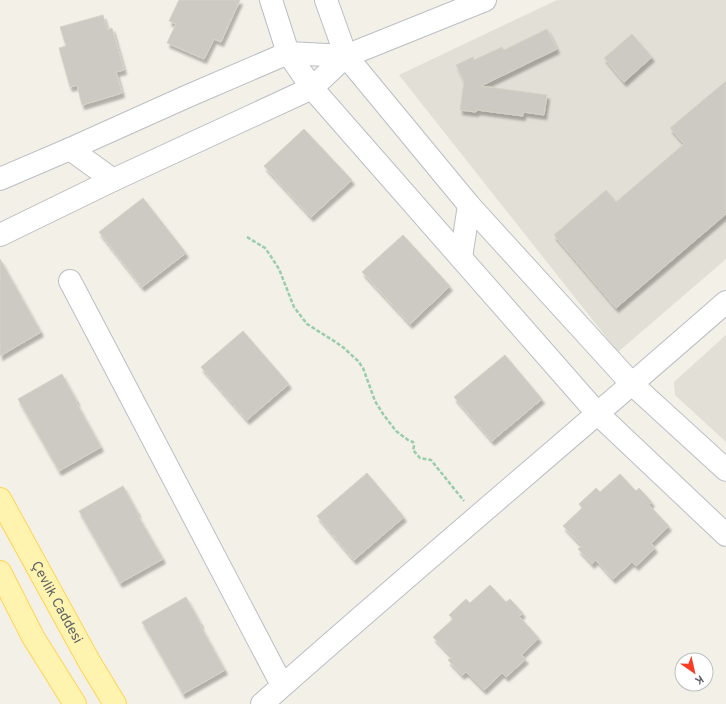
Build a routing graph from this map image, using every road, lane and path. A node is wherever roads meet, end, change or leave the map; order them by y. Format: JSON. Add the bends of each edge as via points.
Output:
{"nodes":[{"id":1,"x":271,"y":0,"type":"edge"},
{"id":2,"x":326,"y":0,"type":"edge"},
{"id":3,"x":485,"y":0,"type":"edge"},
{"id":4,"x":288,"y":53,"type":"junction"},
{"id":5,"x":346,"y":56,"type":"junction"},
{"id":6,"x":312,"y":88,"type":"junction"},
{"id":7,"x":70,"y":150,"type":"junction"},
{"id":8,"x":0,"y":179,"type":"edge"},
{"id":9,"x":114,"y":180,"type":"junction"},
{"id":10,"x":469,"y":205,"type":"junction"},
{"id":11,"x":0,"y":235,"type":"edge"},
{"id":12,"x":246,"y":237,"type":"dead end"},
{"id":13,"x":461,"y":258,"type":"junction"},
{"id":14,"x":70,"y":281,"type":"dead end"},
{"id":15,"x":726,"y":302,"type":"edge"},
{"id":16,"x":632,"y":384,"type":"junction"},
{"id":17,"x":597,"y":413,"type":"junction"},
{"id":18,"x":726,"y":470,"type":"edge"},
{"id":19,"x":0,"y":499,"type":"edge"},
{"id":20,"x":476,"y":517,"type":"junction"},
{"id":21,"x":726,"y":535,"type":"edge"},
{"id":22,"x":0,"y":572,"type":"edge"},
{"id":23,"x":282,"y":686,"type":"junction"},
{"id":24,"x":75,"y":704,"type":"edge"},
{"id":25,"x":115,"y":704,"type":"edge"},
{"id":26,"x":262,"y":704,"type":"edge"}],
"edges":[{"from":1,"to":4,"type":"street"},
{"from":2,"to":5,"type":"street"},
{"from":3,"to":5,"type":"street"},
{"from":4,"to":5,"type":"street"},
{"from":4,"to":6,"type":"street"},
{"from":4,"to":7,"type":"street"},
{"from":5,"to":6,"type":"street"},
{"from":5,"to":10,"type":"street"},
{"from":6,"to":9,"type":"street"},
{"from":6,"to":13,"type":"street"},
{"from":7,"to":8,"type":"street"},
{"from":7,"to":9,"type":"street"},
{"from":9,"to":11,"type":"street"},
{"from":10,"to":13,"type":"street"},
{"from":10,"to":16,"type":"street"},
{"from":12,"to":20,"type":"path","via":[[265,248],[270,255],[294,307],[307,324],[334,341],[358,361],[375,400],[390,424],[413,442],[415,454],[431,460]]},
{"from":13,"to":17,"type":"street"},
{"from":14,"to":23,"type":"street"},
{"from":15,"to":16,"type":"street"},
{"from":16,"to":17,"type":"street"},
{"from":16,"to":18,"type":"street"},
{"from":17,"to":20,"type":"street"},
{"from":17,"to":21,"type":"street"},
{"from":19,"to":25,"type":"main road","name":"Çevlik Caddesi"},
{"from":20,"to":23,"type":"street"},
{"from":22,"to":24,"type":"main road","via":[[33,637]]},
{"from":23,"to":26,"type":"street"}]}
